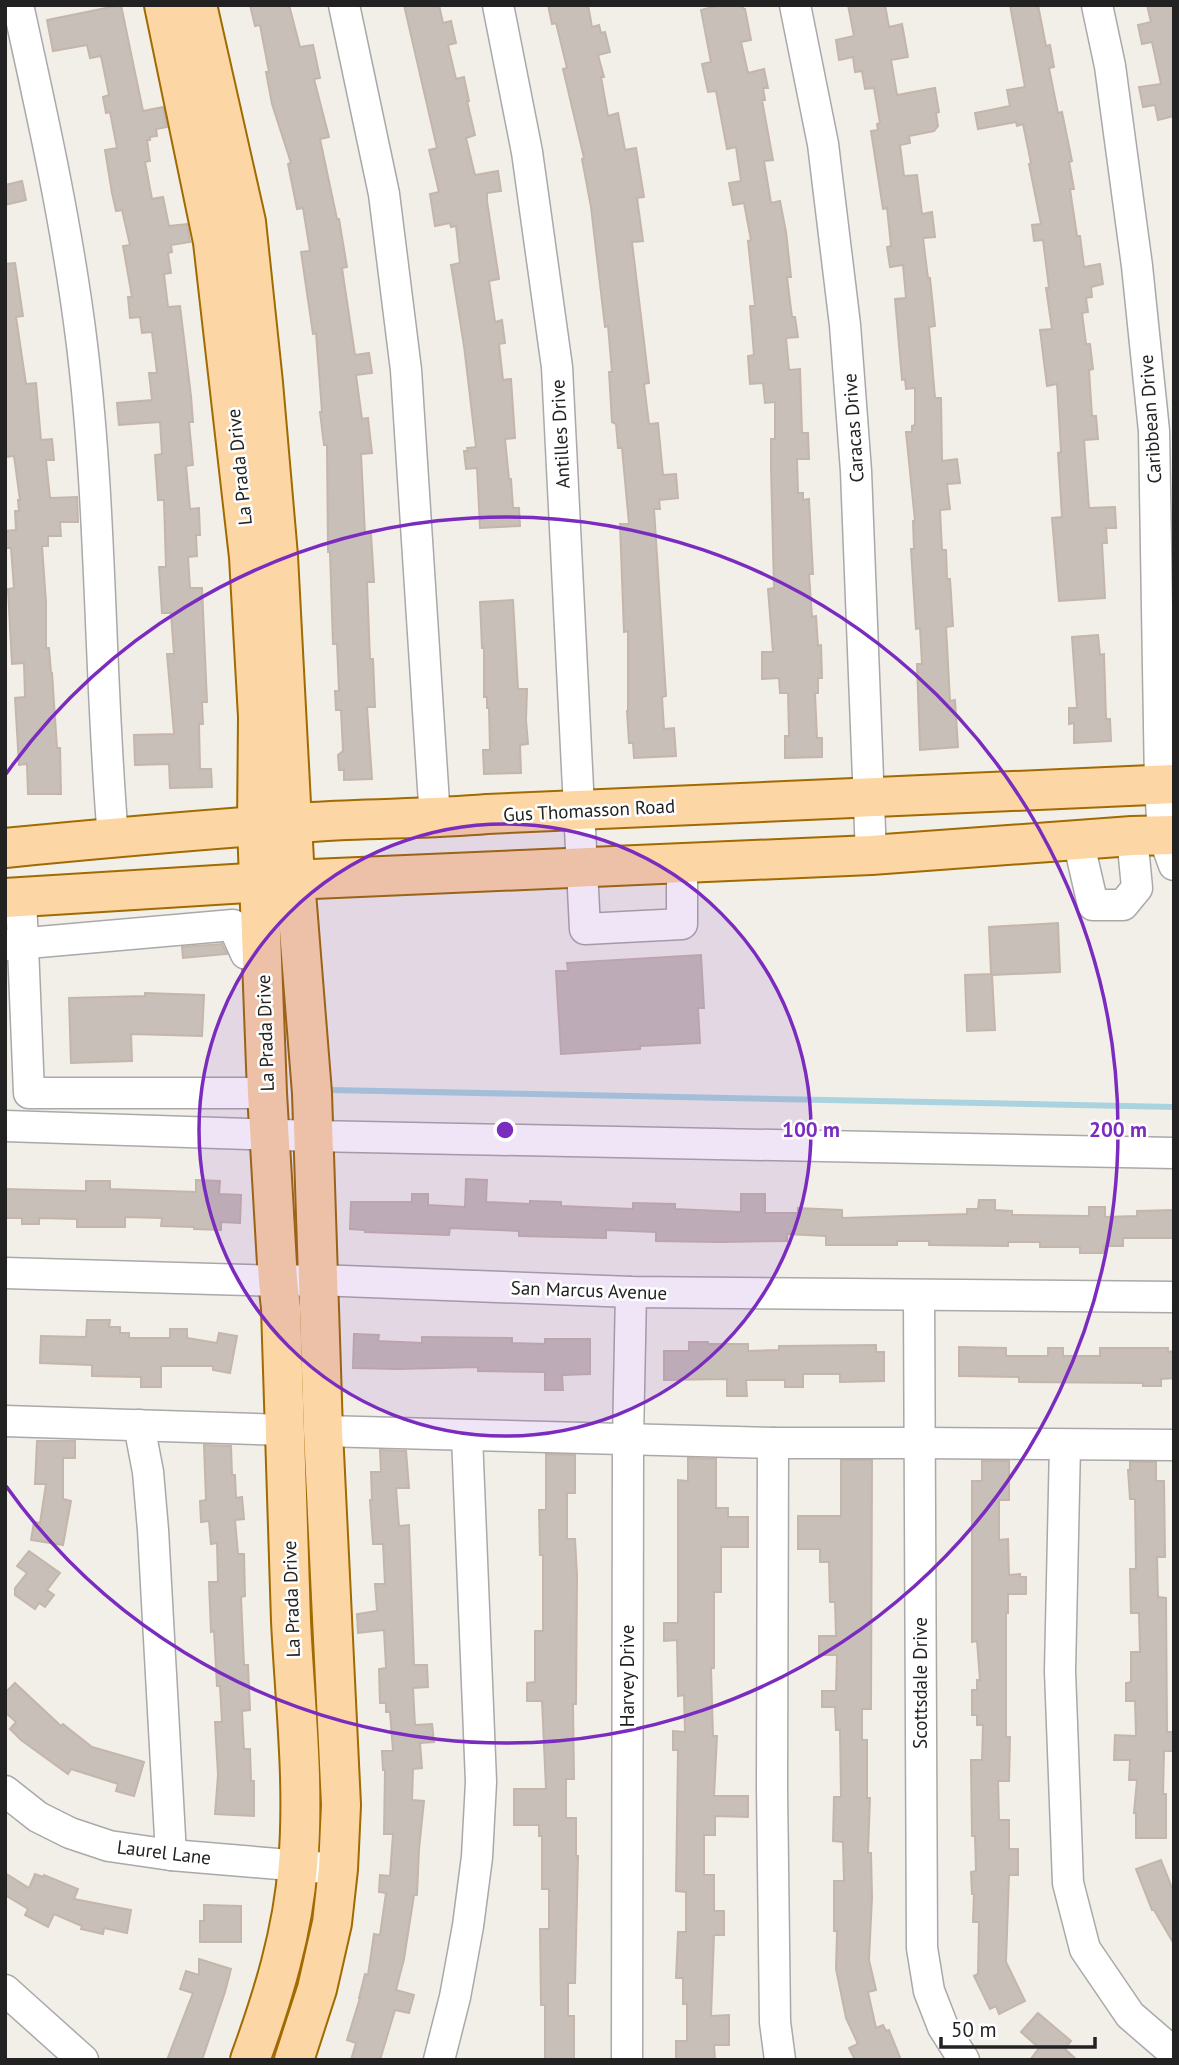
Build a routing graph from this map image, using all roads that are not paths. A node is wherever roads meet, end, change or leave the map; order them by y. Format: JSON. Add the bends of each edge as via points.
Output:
{"nodes":[{"id":1,"x":18,"y":5,"type":"edge"},
{"id":2,"x":164,"y":5,"type":"edge"},
{"id":3,"x":197,"y":5,"type":"edge"},
{"id":4,"x":344,"y":5,"type":"edge"},
{"id":5,"x":498,"y":5,"type":"edge"},
{"id":6,"x":795,"y":5,"type":"edge"},
{"id":7,"x":1097,"y":5,"type":"edge"},
{"id":8,"x":261,"y":531,"type":"junction"},
{"id":9,"x":1167,"y":784,"type":"edge"},
{"id":10,"x":868,"y":797,"type":"junction"},
{"id":11,"x":579,"y":810,"type":"junction"},
{"id":12,"x":435,"y":819,"type":"junction"},
{"id":13,"x":274,"y":825,"type":"junction"},
{"id":14,"x":113,"y":838,"type":"junction"},
{"id":15,"x":1078,"y":840,"type":"junction"},
{"id":16,"x":1161,"y":843,"type":"edge"},
{"id":17,"x":5,"y":848,"type":"edge"},
{"id":18,"x":870,"y":855,"type":"junction"},
{"id":19,"x":682,"y":863,"type":"junction"},
{"id":20,"x":583,"y":867,"type":"junction"},
{"id":21,"x":277,"y":882,"type":"junction"},
{"id":22,"x":138,"y":890,"type":"junction"},
{"id":23,"x":75,"y":894,"type":"junction"},
{"id":24,"x":13,"y":897,"type":"edge"},
{"id":25,"x":143,"y":934,"type":"junction"},
{"id":26,"x":78,"y":939,"type":"junction"},
{"id":27,"x":14,"y":944,"type":"edge"},
{"id":28,"x":262,"y":953,"type":"junction"},
{"id":29,"x":16,"y":1071,"type":"edge"},
{"id":30,"x":267,"y":1093,"type":"junction"},
{"id":31,"x":5,"y":1126,"type":"edge"},
{"id":32,"x":270,"y":1135,"type":"junction"},
{"id":33,"x":313,"y":1136,"type":"junction"},
{"id":34,"x":1174,"y":1153,"type":"edge"},
{"id":35,"x":5,"y":1273,"type":"edge"},
{"id":36,"x":317,"y":1280,"type":"junction"},
{"id":37,"x":278,"y":1281,"type":"junction"},
{"id":38,"x":631,"y":1292,"type":"junction"},
{"id":39,"x":919,"y":1296,"type":"junction"},
{"id":40,"x":1174,"y":1297,"type":"edge"},
{"id":41,"x":5,"y":1421,"type":"edge"},
{"id":42,"x":139,"y":1425,"type":"junction"},
{"id":43,"x":285,"y":1430,"type":"junction"},
{"id":44,"x":323,"y":1431,"type":"junction"},
{"id":45,"x":467,"y":1436,"type":"junction"},
{"id":46,"x":628,"y":1439,"type":"junction"},
{"id":47,"x":773,"y":1443,"type":"junction"},
{"id":48,"x":919,"y":1443,"type":"junction"},
{"id":49,"x":1065,"y":1445,"type":"junction"},
{"id":50,"x":1174,"y":1445,"type":"edge"},
{"id":51,"x":5,"y":1791,"type":"edge"},
{"id":52,"x":171,"y":1855,"type":"junction"},
{"id":53,"x":298,"y":1864,"type":"junction"},
{"id":54,"x":338,"y":1869,"type":"junction"},
{"id":55,"x":5,"y":1990,"type":"edge"},
{"id":56,"x":1174,"y":2053,"type":"edge"},
{"id":57,"x":83,"y":2060,"type":"edge"},
{"id":58,"x":250,"y":2060,"type":"edge"},
{"id":59,"x":294,"y":2060,"type":"edge"},
{"id":60,"x":439,"y":2060,"type":"edge"},
{"id":61,"x":627,"y":2060,"type":"edge"},
{"id":62,"x":780,"y":2060,"type":"edge"},
{"id":63,"x":964,"y":2060,"type":"edge"}],
"edges":[{"from":1,"to":14,"type":"street","via":[[51,154],[82,346],[95,486]]},
{"from":2,"to":8,"type":"main road","name":"La Prada Drive","via":[[214,242]]},
{"from":3,"to":8,"type":"main road","name":"La Prada Drive","via":[[246,222],[263,383]]},
{"from":4,"to":12,"type":"street","via":[[384,194],[406,370]]},
{"from":5,"to":11,"type":"street","name":"Antilles Drive","via":[[527,152],[557,367]]},
{"from":6,"to":10,"type":"street","name":"Caracas Drive","via":[[823,144],[845,325],[856,471]]},
{"from":7,"to":9,"type":"street","name":"Caribbean Drive","via":[[1134,239],[1154,431]]},
{"from":8,"to":13,"type":"main road","name":"La Prada Drive","via":[[258,717]]},
{"from":9,"to":10,"type":"main road","name":"Gus Thomasson Road"},
{"from":9,"to":16,"type":"street","name":"Caribbean Drive"},
{"from":10,"to":11,"type":"main road","name":"Gus Thomasson Road"},
{"from":10,"to":18,"type":"street","name":"Caracas Drive"},
{"from":11,"to":12,"type":"main road","name":"Gus Thomasson Road"},
{"from":11,"to":20,"type":"street","name":"Antilles Drive"},
{"from":12,"to":13,"type":"main road","name":"Gus Thomasson Road"},
{"from":13,"to":14,"type":"main road","name":"Gus Thomasson Road"},
{"from":13,"to":21,"type":"main road","name":"La Prada Drive"},
{"from":14,"to":17,"type":"main road","name":"Gus Thomasson Road"},
{"from":15,"to":16,"type":"main road"},
{"from":15,"to":16,"type":"street","name":"Caribbean Drive","via":[[1093,905],[1123,905]]},
{"from":15,"to":18,"type":"main road"},
{"from":18,"to":19,"type":"main road"},
{"from":19,"to":20,"type":"main road"},
{"from":19,"to":20,"type":"street","name":"Antilles Drive","via":[[682,924],[585,929]]},
{"from":20,"to":21,"type":"main road"},
{"from":21,"to":22,"type":"main road"},
{"from":21,"to":28,"type":"main road","name":"La Prada Drive"},
{"from":21,"to":33,"type":"main road","name":"La Prada Drive","via":[[312,1093]]},
{"from":22,"to":23,"type":"main road"},
{"from":22,"to":25,"type":"street"},
{"from":23,"to":24,"type":"main road"},
{"from":23,"to":26,"type":"street"},
{"from":24,"to":27,"type":"street"},
{"from":25,"to":26,"type":"street"},
{"from":25,"to":28,"type":"street","via":[[233,925],[246,954]]},
{"from":26,"to":27,"type":"street"},
{"from":27,"to":29,"type":"street"},
{"from":28,"to":30,"type":"main road","name":"La Prada Drive"},
{"from":29,"to":30,"type":"street","via":[[29,1093]]},
{"from":30,"to":32,"type":"main road","name":"La Prada Drive"},
{"from":31,"to":32,"type":"street"},
{"from":32,"to":33,"type":"street"},
{"from":32,"to":37,"type":"main road","name":"La Prada Drive"},
{"from":33,"to":34,"type":"street"},
{"from":33,"to":36,"type":"main road","name":"La Prada Drive"},
{"from":35,"to":37,"type":"street","name":"San Marcus Avenue"},
{"from":36,"to":37,"type":"street","name":"San Marcus Avenue"},
{"from":36,"to":38,"type":"street","name":"San Marcus Avenue"},
{"from":36,"to":44,"type":"main road","name":"La Prada Drive"},
{"from":37,"to":43,"type":"main road","name":"La Prada Drive"},
{"from":38,"to":39,"type":"street","name":"San Marcus Avenue"},
{"from":38,"to":46,"type":"street","name":"Harvey Drive"},
{"from":39,"to":40,"type":"street","name":"San Marcus Avenue"},
{"from":39,"to":48,"type":"street","name":"Scottsdale Drive"},
{"from":41,"to":42,"type":"street"},
{"from":42,"to":43,"type":"street"},
{"from":42,"to":52,"type":"street","via":[[153,1530]]},
{"from":43,"to":53,"type":"main road","name":"La Prada Drive"},
{"from":44,"to":45,"type":"street"},
{"from":44,"to":54,"type":"main road","name":"La Prada Drive","via":[[341,1805]]},
{"from":45,"to":46,"type":"street"},
{"from":45,"to":60,"type":"street","via":[[481,1782],[468,1926]]},
{"from":46,"to":47,"type":"street"},
{"from":46,"to":61,"type":"street","name":"Harvey Drive"},
{"from":47,"to":48,"type":"street"},
{"from":47,"to":62,"type":"street","via":[[774,2008]]},
{"from":48,"to":49,"type":"street"},
{"from":48,"to":63,"type":"street","name":"Scottsdale Drive","via":[[922,1948],[929,1991],[943,2027]]},
{"from":49,"to":50,"type":"street"},
{"from":49,"to":56,"type":"street","via":[[1060,1671],[1068,1883],[1085,1949],[1130,2015]]},
{"from":51,"to":52,"type":"street","name":"Laurel Lane","via":[[38,1816],[79,1837]]},
{"from":52,"to":53,"type":"street","name":"Laurel Lane"},
{"from":53,"to":54,"type":"street","name":"Laurel Lane"},
{"from":53,"to":58,"type":"main road","name":"La Prada Drive","via":[[290,1924],[271,2003]]},
{"from":54,"to":59,"type":"main road","name":"La Prada Drive","via":[[317,1989]]},
{"from":55,"to":57,"type":"street"}]}
